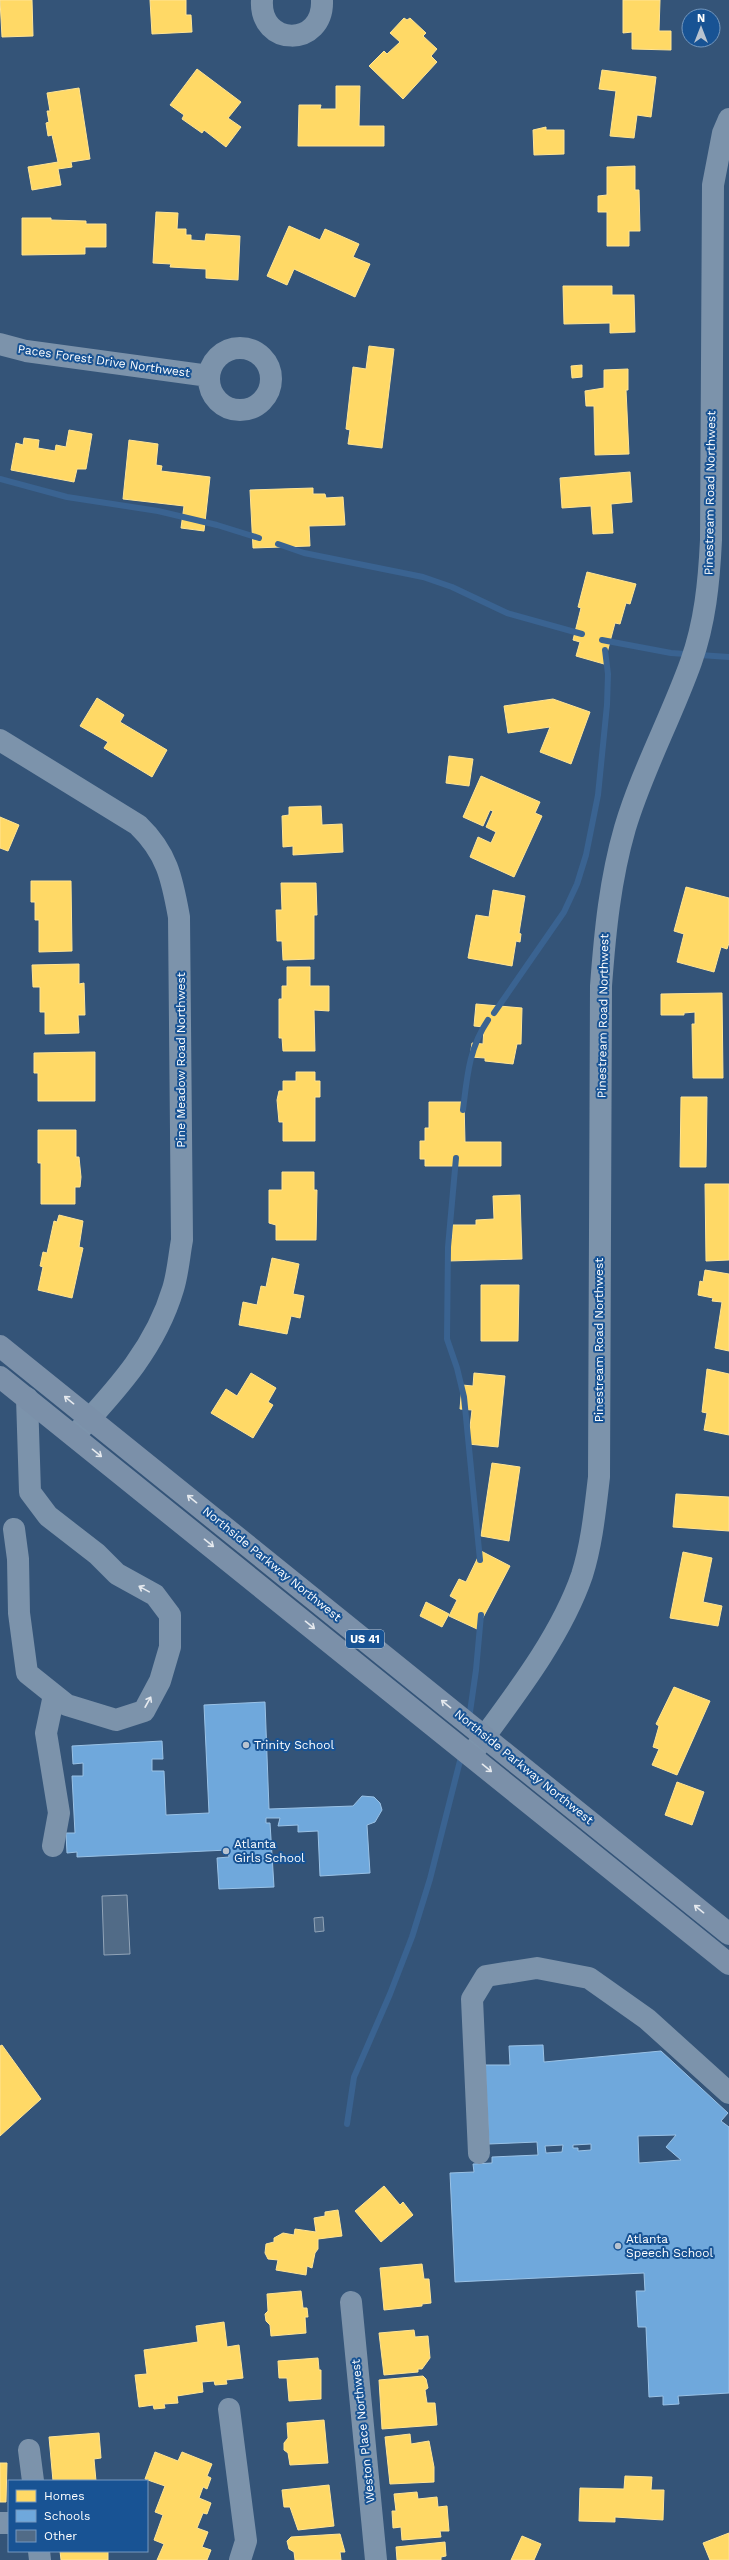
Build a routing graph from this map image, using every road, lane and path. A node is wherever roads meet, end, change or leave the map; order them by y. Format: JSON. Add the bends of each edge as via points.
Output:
{"nodes":[{"id":1,"x":262,"y":0,"type":"edge"},
{"id":2,"x":322,"y":0,"type":"edge"},
{"id":3,"x":729,"y":119,"type":"edge"},
{"id":4,"x":0,"y":344,"type":"edge"},
{"id":5,"x":209,"y":376,"type":"dead end"},
{"id":6,"x":0,"y":740,"type":"edge"},
{"id":7,"x":0,"y":1346,"type":"edge"},
{"id":8,"x":0,"y":1377,"type":"edge"},
{"id":9,"x":27,"y":1398,"type":"junction"},
{"id":10,"x":91,"y":1418,"type":"junction"},
{"id":11,"x":75,"y":1435,"type":"junction"},
{"id":12,"x":14,"y":1529,"type":"dead end"},
{"id":13,"x":54,"y":1695,"type":"junction"},
{"id":14,"x":485,"y":1736,"type":"junction"},
{"id":15,"x":471,"y":1755,"type":"junction"},
{"id":16,"x":53,"y":1846,"type":"dead end"},
{"id":17,"x":729,"y":1934,"type":"edge"},
{"id":18,"x":729,"y":1964,"type":"edge"},
{"id":19,"x":729,"y":2093,"type":"edge"},
{"id":20,"x":479,"y":2153,"type":"dead end"},
{"id":21,"x":351,"y":2302,"type":"dead end"},
{"id":22,"x":229,"y":2409,"type":"dead end"},
{"id":23,"x":29,"y":2450,"type":"dead end"},
{"id":24,"x":33,"y":2480,"type":"edge"},
{"id":25,"x":240,"y":2560,"type":"edge"},
{"id":26,"x":376,"y":2560,"type":"edge"}],
"edges":[{"from":1,"to":2,"type":"street","via":[[262,10],[270,27],[275,32],[291,37],[300,36],[315,26],[322,15]]},
{"from":3,"to":14,"type":"street","name":"Pinestream Road Northwest","via":[[723,133],[712,185],[709,580],[702,622],[691,662],[625,828],[606,921],[601,994],[599,1477],[593,1532],[582,1575],[564,1616],[548,1645]]},
{"from":4,"to":5,"type":"street","name":"Paces Forest Drive Northwest","via":[[26,351]]},
{"from":6,"to":10,"type":"street","name":"Pine Meadow Road Northwest","via":[[138,825],[153,840],[165,859],[174,887],[179,917],[182,1240],[173,1289],[153,1338],[126,1380]]},
{"from":10,"to":7,"type":"main road","name":"Northside Parkway Northwest","number":"US 41","one_way":true},
{"from":8,"to":9,"type":"main road","name":"Northside Parkway Northwest","number":"US 41"},
{"from":9,"to":11,"type":"main road","name":"Northside Parkway Northwest","number":"US 41"},
{"from":13,"to":9,"type":"street","one_way":true,"via":[[67,1706],[116,1720],[144,1711],[160,1681],[170,1647],[170,1615],[155,1595],[117,1574],[97,1554],[48,1516],[30,1492]]},
{"from":10,"to":11,"type":"street","name":"Pine Meadow Road Northwest"},
{"from":14,"to":10,"type":"main road","name":"Northside Parkway Northwest","number":"US 41","one_way":true},
{"from":11,"to":15,"type":"main road","name":"Northside Parkway Northwest","number":"US 41","one_way":true},
{"from":12,"to":13,"type":"street","via":[[18,1559],[19,1613],[27,1673]]},
{"from":13,"to":16,"type":"street","via":[[46,1733],[59,1813]]},
{"from":14,"to":15,"type":"street","name":"Pinestream Road Northwest"},
{"from":17,"to":14,"type":"main road","name":"Northside Parkway Northwest","number":"US 41","one_way":true},
{"from":15,"to":18,"type":"main road","name":"Northside Parkway Northwest","number":"US 41","one_way":true},
{"from":19,"to":20,"type":"street","via":[[647,2019],[589,1978],[537,1968],[486,1976],[472,1999]]},
{"from":21,"to":26,"type":"street","name":"Weston Place Northwest"},
{"from":22,"to":25,"type":"street","via":[[246,2541]]},
{"from":23,"to":24,"type":"street"}]}
